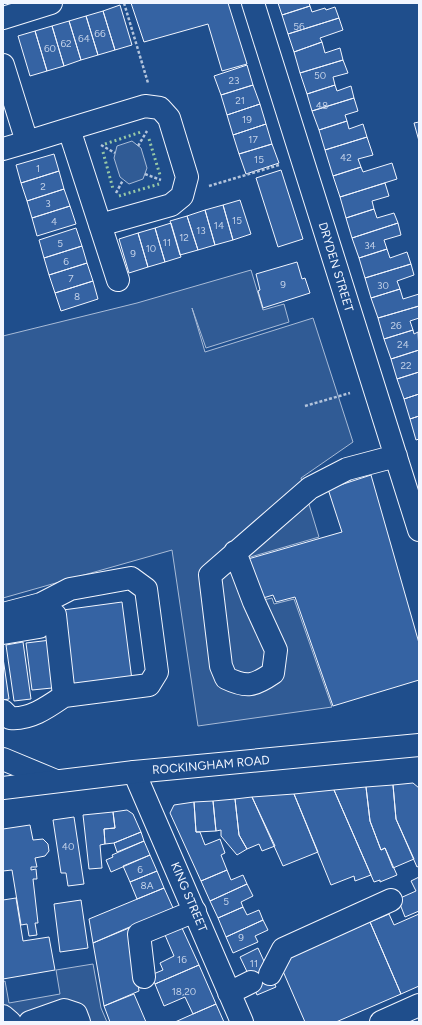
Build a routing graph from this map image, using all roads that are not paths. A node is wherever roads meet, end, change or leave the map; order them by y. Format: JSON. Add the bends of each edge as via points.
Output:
{"nodes":[{"id":1,"x":51,"y":3,"type":"edge"},
{"id":2,"x":253,"y":3,"type":"edge"},
{"id":3,"x":3,"y":18,"type":"edge"},
{"id":4,"x":3,"y":65,"type":"edge"},
{"id":5,"x":69,"y":129,"type":"junction"},
{"id":6,"x":27,"y":142,"type":"junction"},
{"id":7,"x":3,"y":149,"type":"edge"},
{"id":8,"x":100,"y":225,"type":"junction"},
{"id":9,"x":118,"y":280,"type":"dead end"},
{"id":10,"x":396,"y":456,"type":"junction"},
{"id":11,"x":419,"y":530,"type":"edge"},
{"id":12,"x":235,"y":552,"type":"junction"},
{"id":13,"x":41,"y":604,"type":"junction"},
{"id":14,"x":3,"y":614,"type":"edge"},
{"id":15,"x":3,"y":633,"type":"edge"},
{"id":16,"x":64,"y":696,"type":"junction"},
{"id":17,"x":3,"y":711,"type":"edge"},
{"id":18,"x":419,"y":744,"type":"edge"},
{"id":19,"x":3,"y":759,"type":"edge"},
{"id":20,"x":134,"y":772,"type":"junction"},
{"id":21,"x":56,"y":781,"type":"junction"},
{"id":22,"x":3,"y":788,"type":"edge"},
{"id":23,"x":391,"y":900,"type":"dead end"},
{"id":24,"x":195,"y":911,"type":"junction"},
{"id":25,"x":144,"y":977,"type":"dead end"},
{"id":26,"x":229,"y":992,"type":"junction"},
{"id":27,"x":419,"y":1005,"type":"edge"},
{"id":28,"x":3,"y":1016,"type":"edge"},
{"id":29,"x":10,"y":1022,"type":"edge"},
{"id":30,"x":30,"y":1022,"type":"edge"},
{"id":31,"x":79,"y":1022,"type":"edge"},
{"id":32,"x":242,"y":1022,"type":"edge"},
{"id":33,"x":381,"y":1022,"type":"edge"}],
"edges":[{"from":1,"to":3,"type":"street"},
{"from":2,"to":10,"type":"street","name":"DRYDEN STREET"},
{"from":4,"to":6,"type":"street"},
{"from":5,"to":6,"type":"street"},
{"from":5,"to":8,"type":"street"},
{"from":5,"to":8,"type":"street","via":[[149,107],[160,108],[169,118],[187,178],[182,196],[171,205]]},
{"from":6,"to":7,"type":"street"},
{"from":8,"to":9,"type":"street"},
{"from":10,"to":11,"type":"street","name":"DRYDEN STREET"},
{"from":10,"to":12,"type":"street","via":[[347,469],[310,488]]},
{"from":12,"to":12,"type":"street","via":[[210,575],[221,666],[226,678],[240,685],[258,683],[273,673],[276,650]]},
{"from":13,"to":14,"type":"street"},
{"from":13,"to":15,"type":"street","via":[[39,627]]},
{"from":13,"to":16,"type":"street","via":[[55,615]]},
{"from":13,"to":16,"type":"street","via":[[70,589],[131,578],[146,589],[157,672],[149,685]]},
{"from":16,"to":17,"type":"street","via":[[38,712],[19,719],[10,718]]},
{"from":18,"to":20,"type":"street","name":"ROCKINGHAM ROAD"},
{"from":19,"to":21,"type":"street"},
{"from":20,"to":21,"type":"street","name":"ROCKINGHAM ROAD"},
{"from":20,"to":24,"type":"street","name":"KING STREET"},
{"from":21,"to":22,"type":"street","name":"ROCKINGHAM ROAD"},
{"from":23,"to":26,"type":"street","via":[[283,949],[261,978]]},
{"from":24,"to":25,"type":"street","via":[[139,934]]},
{"from":24,"to":26,"type":"street","name":"KING STREET"},
{"from":26,"to":32,"type":"street","name":"KING STREET"},
{"from":27,"to":33,"type":"street"},
{"from":28,"to":29,"type":"street"},
{"from":30,"to":31,"type":"street","via":[[64,1010],[76,1014]]}]}
